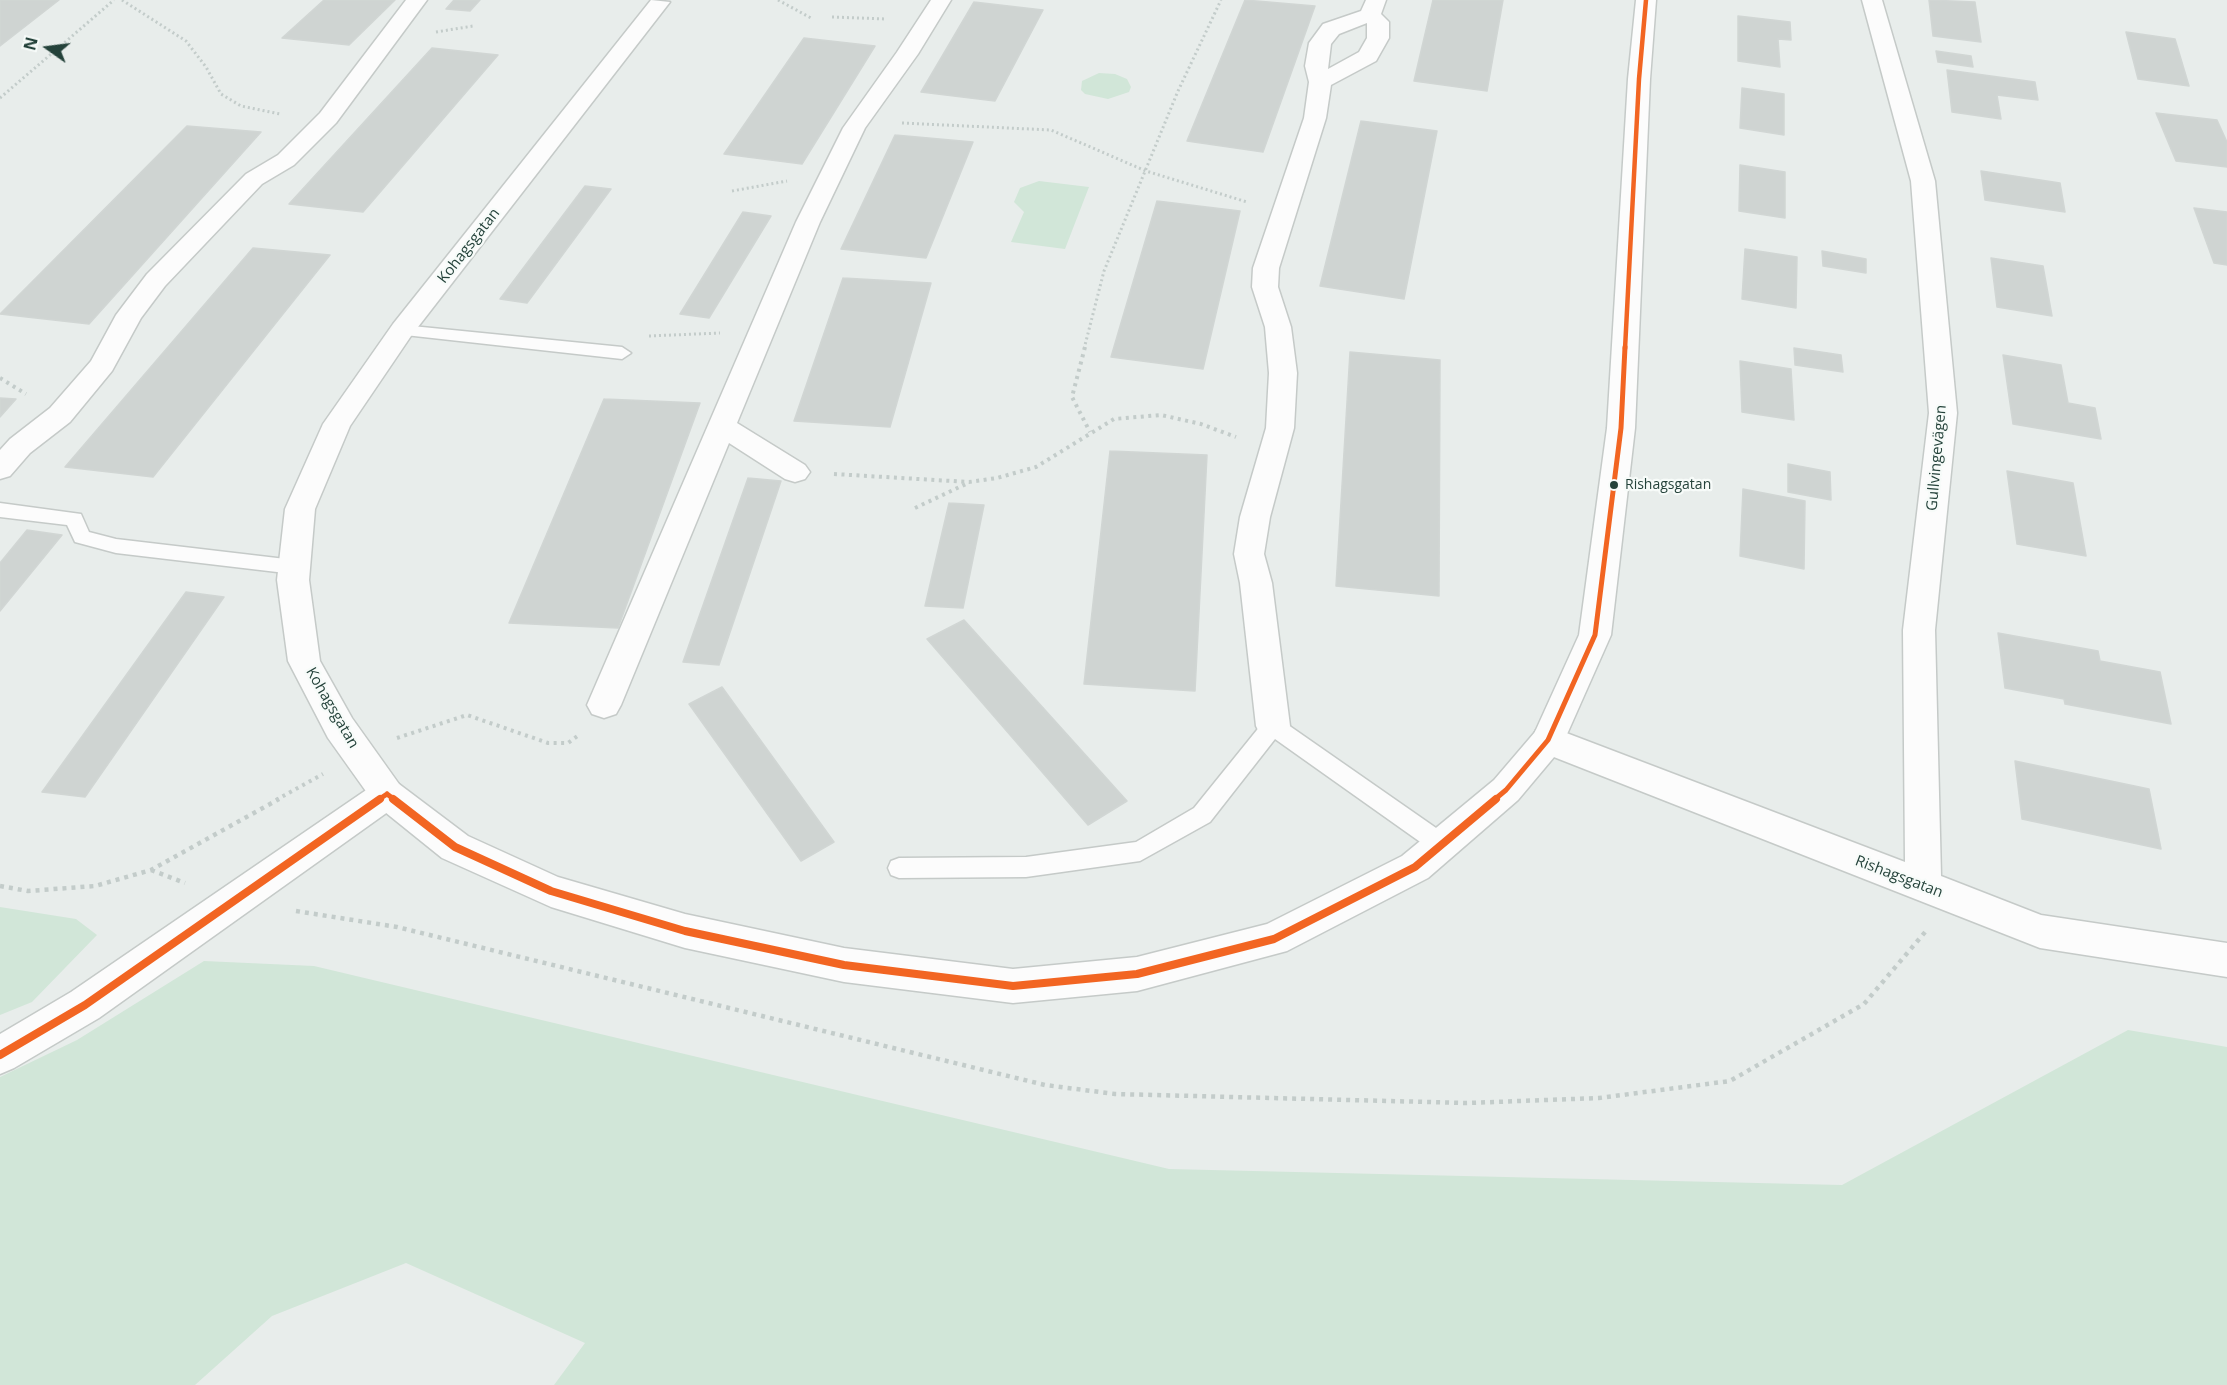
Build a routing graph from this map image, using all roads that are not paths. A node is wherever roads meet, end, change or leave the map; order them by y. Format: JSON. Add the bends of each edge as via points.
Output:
{"nodes":[{"id":1,"x":417,"y":0,"type":"edge"},
{"id":2,"x":1646,"y":0,"type":"edge"},
{"id":3,"x":1872,"y":0,"type":"edge"},
{"id":4,"x":660,"y":2,"type":"dead end"},
{"id":5,"x":1373,"y":8,"type":"edge"},
{"id":6,"x":934,"y":11,"type":"edge"},
{"id":7,"x":1320,"y":82,"type":"junction"},
{"id":8,"x":402,"y":330,"type":"junction"},
{"id":9,"x":622,"y":352,"type":"dead end"},
{"id":10,"x":722,"y":426,"type":"junction"},
{"id":11,"x":0,"y":469,"type":"edge"},
{"id":12,"x":795,"y":472,"type":"road end"},
{"id":13,"x":0,"y":510,"type":"edge"},
{"id":14,"x":294,"y":567,"type":"junction"},
{"id":15,"x":604,"y":705,"type":"dead end"},
{"id":16,"x":1273,"y":726,"type":"junction"},
{"id":17,"x":1548,"y":740,"type":"junction"},
{"id":18,"x":387,"y":794,"type":"junction"},
{"id":19,"x":1441,"y":844,"type":"junction"},
{"id":20,"x":899,"y":868,"type":"dead end"},
{"id":21,"x":1923,"y":886,"type":"junction"},
{"id":22,"x":2227,"y":960,"type":"edge"},
{"id":23,"x":0,"y":1055,"type":"edge"}],
"edges":[{"from":1,"to":11,"type":"street","via":[[328,118],[286,160],[254,179],[156,280],[129,315],[102,365],[60,415],[20,446]]},
{"from":2,"to":17,"type":"street","name":"Kohagsgatan","via":[[1621,428],[1595,635]]},
{"from":3,"to":21,"type":"street","name":"Gullvingevägen","via":[[1923,181],[1943,413],[1919,630]]},
{"from":4,"to":8,"type":"street","name":"Kohagsgatan"},
{"from":5,"to":7,"type":"street","via":[[1331,29],[1320,44],[1316,66]]},
{"from":5,"to":7,"type":"street","via":[[1378,38],[1368,56]]},
{"from":6,"to":10,"type":"street","via":[[854,128],[808,222]]},
{"from":7,"to":16,"type":"street","via":[[1315,118],[1266,268],[1265,286],[1278,327],[1283,374],[1280,428],[1268,463],[1249,554]]},
{"from":8,"to":9,"type":"lane"},
{"from":8,"to":14,"type":"street","name":"Kohagsgatan","via":[[337,424],[300,509]]},
{"from":10,"to":12,"type":"street"},
{"from":10,"to":15,"type":"street"},
{"from":13,"to":14,"type":"lane","via":[[74,519],[82,537],[116,546]]},
{"from":14,"to":18,"type":"street","name":"Kohagsgatan","via":[[304,661],[340,728]]},
{"from":16,"to":19,"type":"lane"},
{"from":16,"to":20,"type":"lane","via":[[1202,815],[1140,851],[1026,867]]},
{"from":17,"to":19,"type":"street","name":"Kohagsgatan","via":[[1506,790]]},
{"from":17,"to":21,"type":"street","name":"Rishagsgatan"},
{"from":18,"to":19,"type":"street","name":"Kohagsgatan","via":[[455,847],[551,891],[685,931],[844,966],[1013,986],[1137,974],[1274,939],[1415,867]]},
{"from":18,"to":23,"type":"street","via":[[85,1005]]},
{"from":21,"to":22,"type":"street","name":"Rishagsgatan","via":[[2040,930]]}]}
